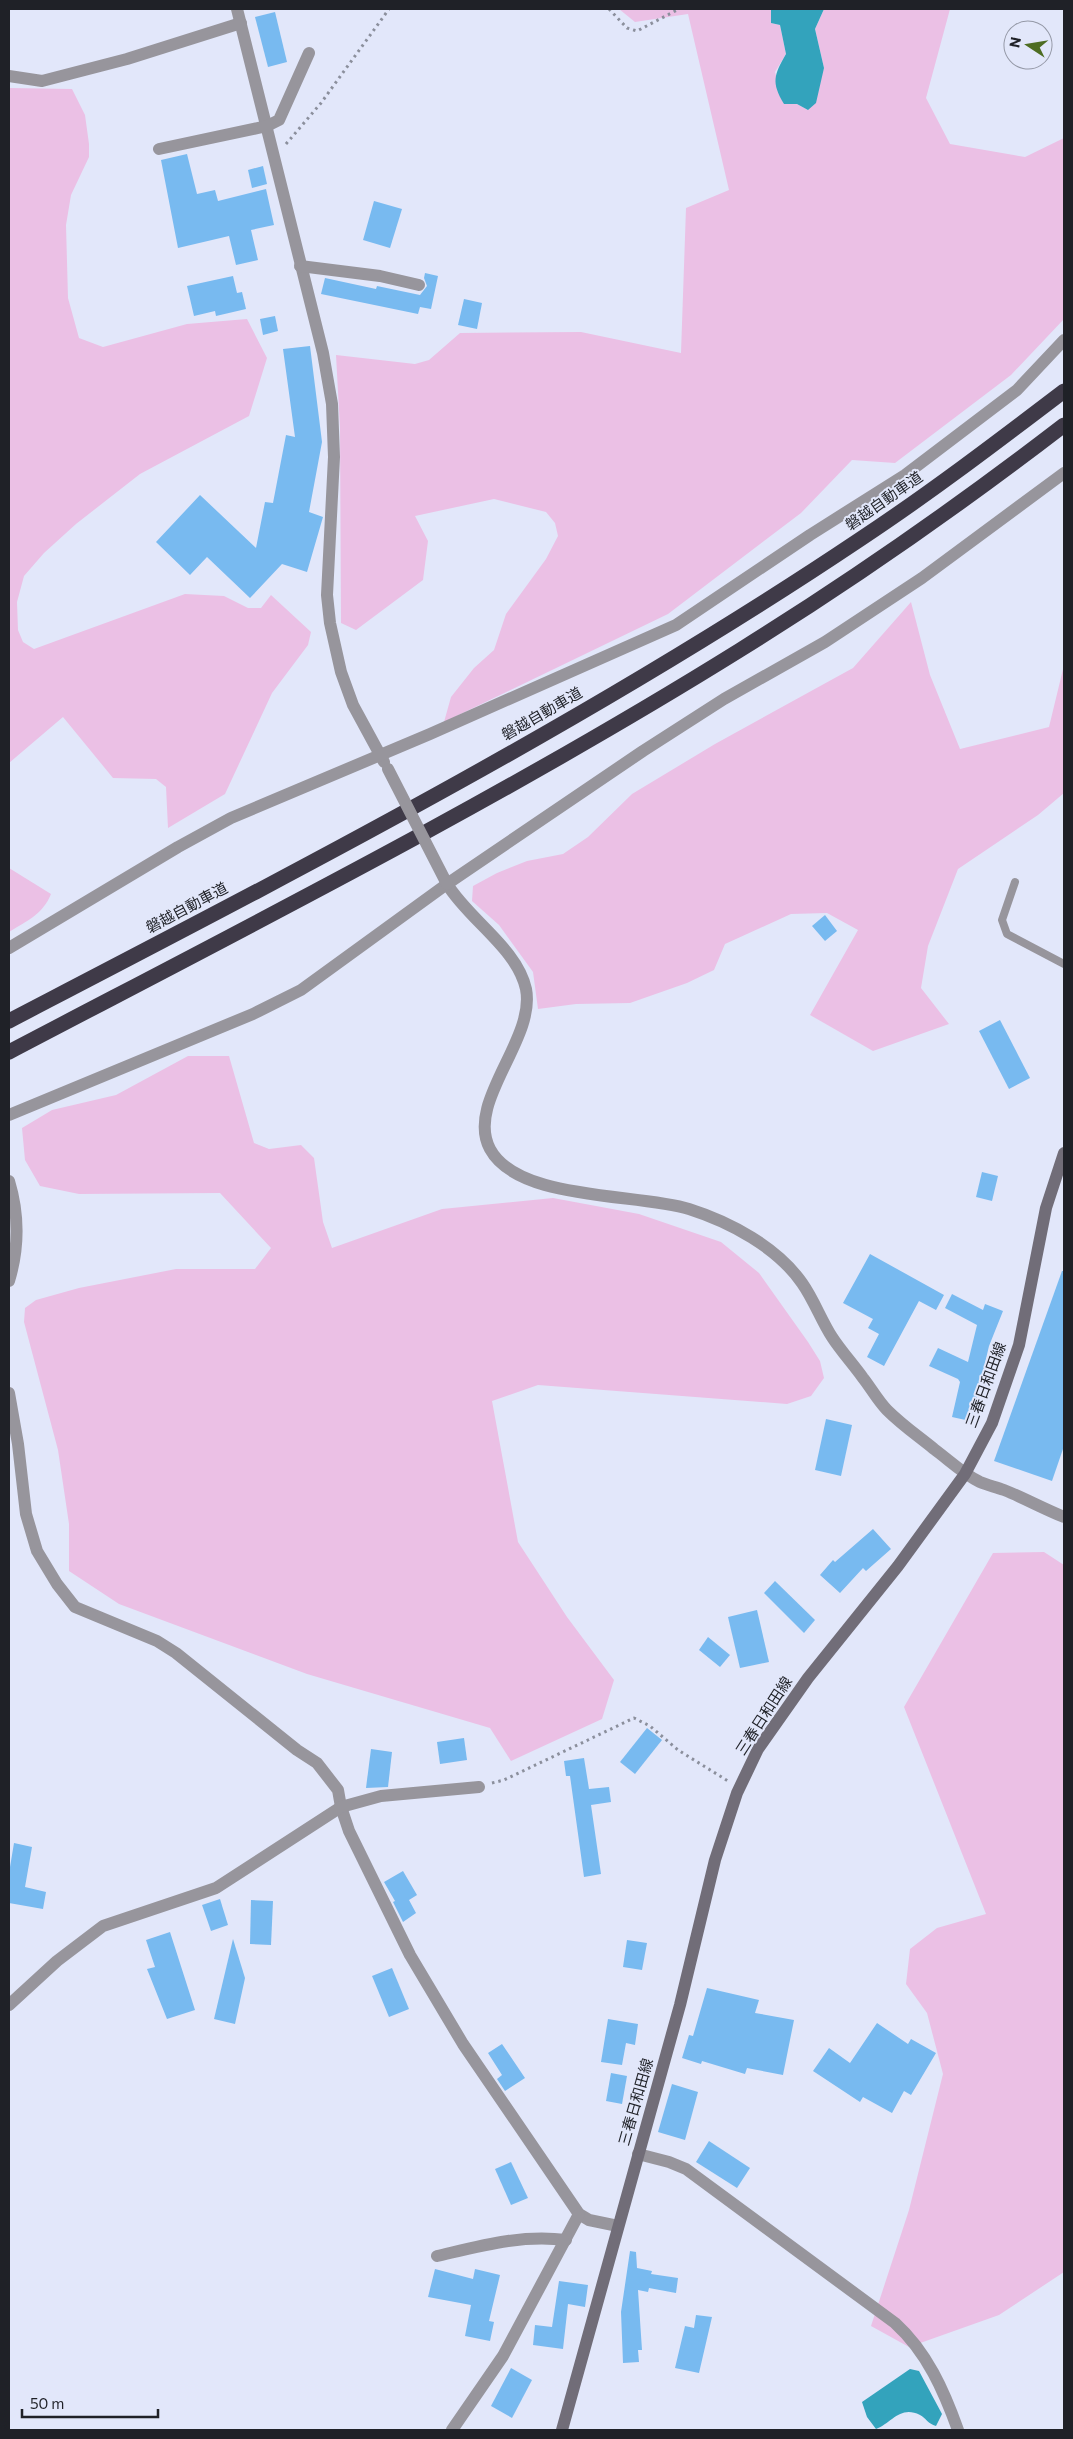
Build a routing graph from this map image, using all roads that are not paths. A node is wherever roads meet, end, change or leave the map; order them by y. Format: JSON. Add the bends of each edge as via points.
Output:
{"nodes":[{"id":1,"x":237,"y":9,"type":"edge"},
{"id":2,"x":241,"y":24,"type":"junction"},
{"id":3,"x":310,"y":52,"type":"dead end"},
{"id":4,"x":9,"y":76,"type":"edge"},
{"id":5,"x":267,"y":126,"type":"junction"},
{"id":6,"x":159,"y":149,"type":"dead end"},
{"id":7,"x":300,"y":266,"type":"junction"},
{"id":8,"x":419,"y":285,"type":"dead end"},
{"id":9,"x":1064,"y":340,"type":"edge"},
{"id":10,"x":1064,"y":390,"type":"edge"},
{"id":11,"x":1064,"y":425,"type":"edge"},
{"id":12,"x":1064,"y":473,"type":"edge"},
{"id":13,"x":380,"y":755,"type":"junction"},
{"id":14,"x":1015,"y":882,"type":"dead end"},
{"id":15,"x":447,"y":884,"type":"junction"},
{"id":16,"x":9,"y":948,"type":"edge"},
{"id":17,"x":1064,"y":964,"type":"edge"},
{"id":18,"x":9,"y":1022,"type":"edge"},
{"id":19,"x":9,"y":1052,"type":"edge"},
{"id":20,"x":9,"y":1115,"type":"edge"},
{"id":21,"x":1064,"y":1153,"type":"edge"},
{"id":22,"x":9,"y":1181,"type":"edge"},
{"id":23,"x":9,"y":1281,"type":"edge"},
{"id":24,"x":9,"y":1393,"type":"edge"},
{"id":25,"x":966,"y":1474,"type":"junction"},
{"id":26,"x":1064,"y":1517,"type":"edge"},
{"id":27,"x":479,"y":1787,"type":"road end"},
{"id":28,"x":341,"y":1807,"type":"junction"},
{"id":29,"x":9,"y":2005,"type":"edge"},
{"id":30,"x":638,"y":2154,"type":"junction"},
{"id":31,"x":579,"y":2214,"type":"junction"},
{"id":32,"x":618,"y":2226,"type":"junction"},
{"id":33,"x":566,"y":2240,"type":"junction"},
{"id":34,"x":437,"y":2256,"type":"dead end"},
{"id":35,"x":452,"y":2430,"type":"edge"},
{"id":36,"x":562,"y":2430,"type":"edge"},
{"id":37,"x":958,"y":2430,"type":"edge"}],
"edges":[{"from":1,"to":2,"type":"street"},
{"from":2,"to":4,"type":"street","via":[[42,81]]},
{"from":2,"to":5,"type":"street"},
{"from":3,"to":5,"type":"street","via":[[279,120]]},
{"from":5,"to":6,"type":"street"},
{"from":5,"to":7,"type":"street"},
{"from":7,"to":8,"type":"street","via":[[380,276]]},
{"from":7,"to":13,"type":"street","via":[[323,353],[332,404],[334,457],[327,595],[330,623],[341,672],[353,705]]},
{"from":9,"to":13,"type":"street","via":[[1017,390],[905,475],[676,625]]},
{"from":10,"to":18,"type":"highway","name":"磐越自動車道","via":[[984,453],[860,540],[672,659],[393,818]]},
{"from":11,"to":19,"type":"highway","via":[[880,559],[690,680],[410,840]]},
{"from":12,"to":15,"type":"street","via":[[914,583],[824,642],[724,698]]},
{"from":13,"to":15,"type":"street","bridge":true},
{"from":13,"to":16,"type":"street","via":[[231,818]]},
{"from":14,"to":17,"type":"lane","via":[[1002,920],[1007,934]]},
{"from":15,"to":20,"type":"street","via":[[301,990],[253,1014]]},
{"from":15,"to":25,"type":"street","via":[[468,913],[504,948],[518,968],[526,989],[526,1007],[519,1037],[488,1109],[486,1129],[489,1148],[501,1163],[529,1181],[553,1187],[671,1204],[691,1210],[715,1218],[761,1244],[778,1256],[802,1283],[832,1337],[885,1408]]},
{"from":21,"to":25,"type":"main road","name":"三春日和田線","via":[[1046,1208],[1019,1346],[992,1424]]},
{"from":22,"to":23,"type":"street","via":[[16,1202],[17,1240]]},
{"from":24,"to":28,"type":"street","via":[[26,1514],[37,1551],[69,1602],[86,1613],[157,1641],[176,1654],[317,1763],[338,1790]]},
{"from":25,"to":26,"type":"street"},
{"from":25,"to":30,"type":"main road","name":"三春日和田線","via":[[898,1566],[808,1678],[758,1749],[740,1787],[715,1860],[680,2005]]},
{"from":27,"to":28,"type":"street","via":[[381,1796]]},
{"from":28,"to":29,"type":"street","via":[[216,1888],[103,1926],[57,1961]]},
{"from":28,"to":31,"type":"street","via":[[410,1955],[463,2044]]},
{"from":30,"to":32,"type":"main road","name":"三春日和田線"},
{"from":30,"to":37,"type":"street","via":[[686,2169],[896,2323],[936,2375]]},
{"from":31,"to":32,"type":"street","via":[[589,2220]]},
{"from":31,"to":33,"type":"street"},
{"from":32,"to":36,"type":"main road","name":"三春日和田線"},
{"from":33,"to":34,"type":"street","via":[[524,2238]]},
{"from":33,"to":35,"type":"street","via":[[503,2356]]}]}
